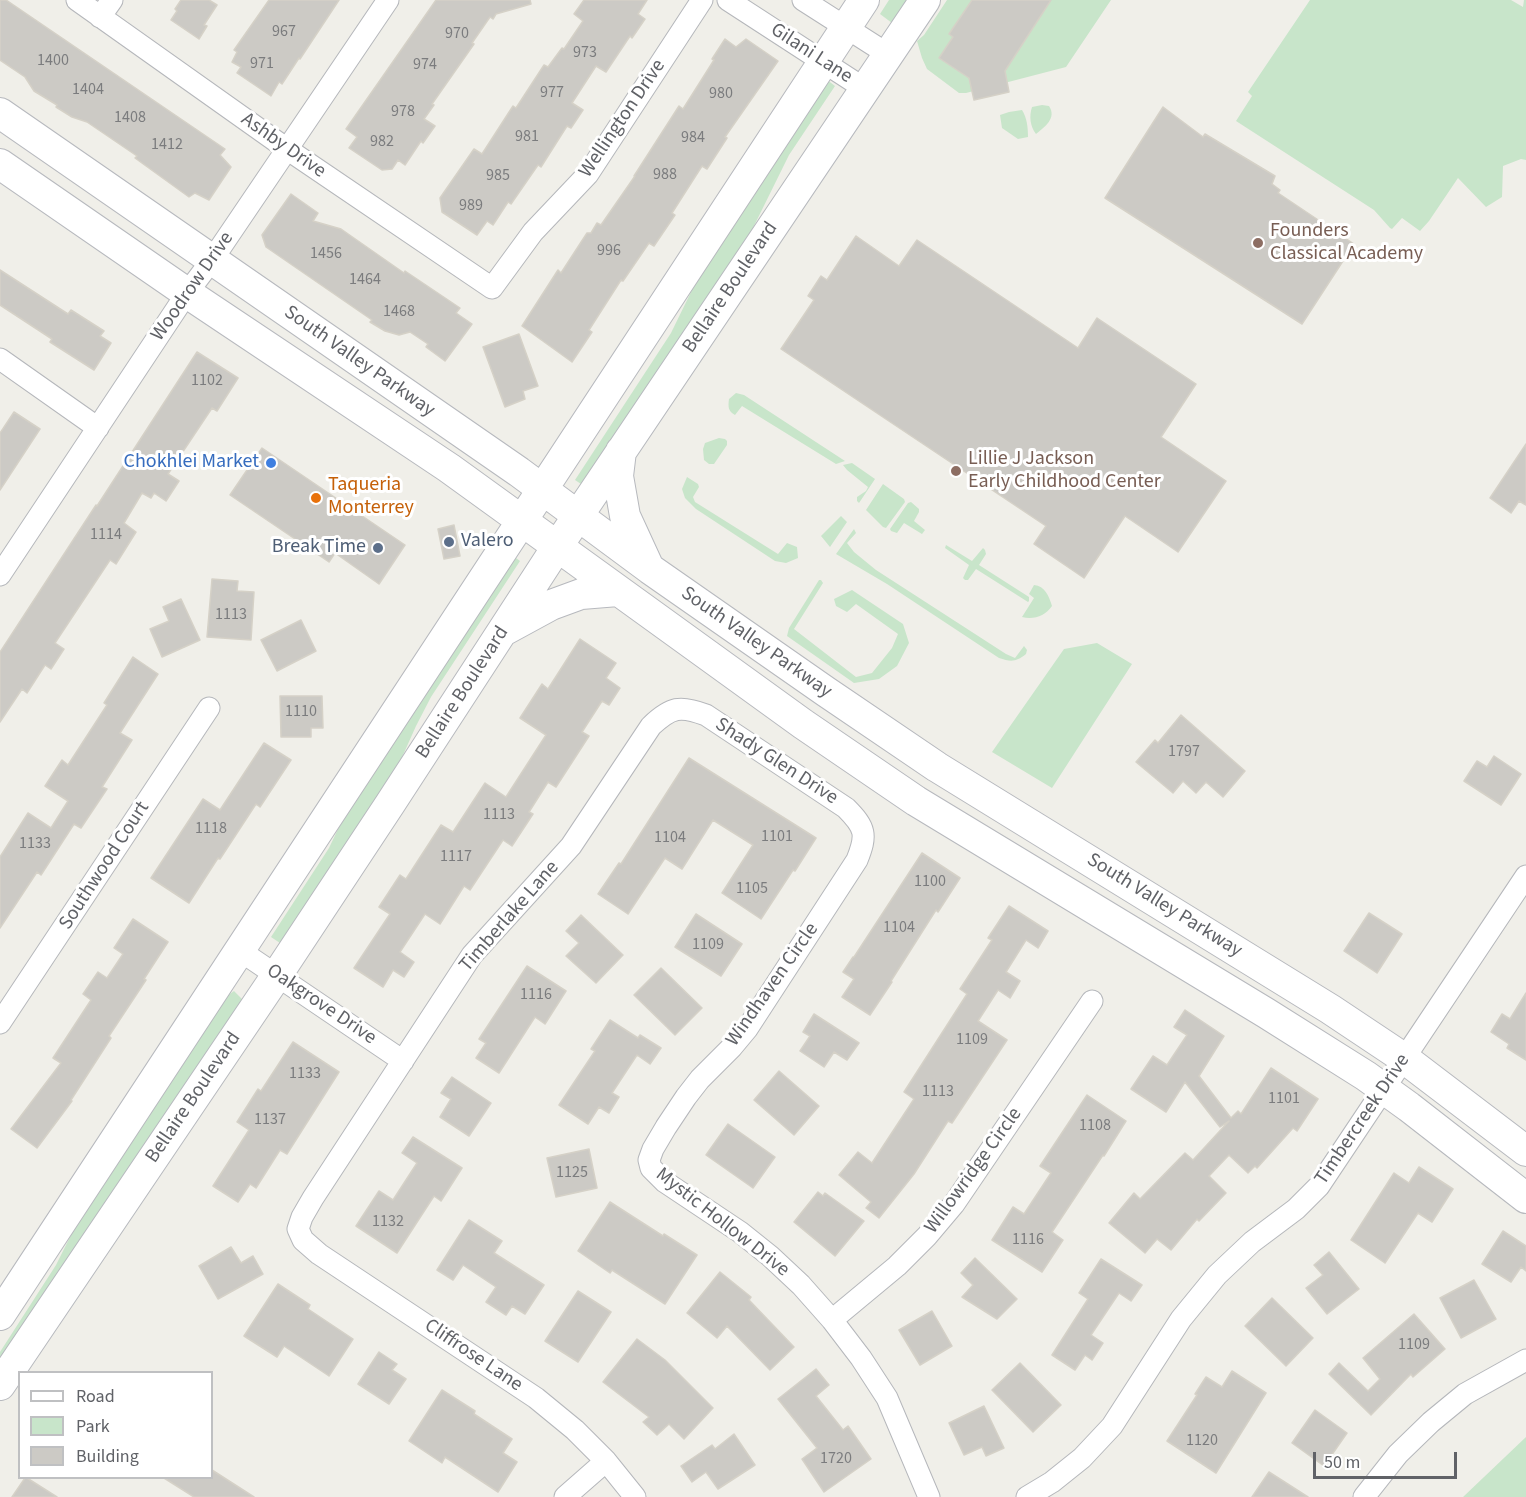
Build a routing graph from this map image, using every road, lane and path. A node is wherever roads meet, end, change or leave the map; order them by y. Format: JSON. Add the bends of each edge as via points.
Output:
{"nodes":[{"id":1,"x":77,"y":0,"type":"edge"},
{"id":2,"x":388,"y":0,"type":"edge"},
{"id":3,"x":702,"y":0,"type":"edge"},
{"id":4,"x":728,"y":0,"type":"edge"},
{"id":5,"x":803,"y":0,"type":"edge"},
{"id":6,"x":864,"y":0,"type":"edge"},
{"id":7,"x":925,"y":0,"type":"edge"},
{"id":8,"x":106,"y":8,"type":"edge"},
{"id":9,"x":846,"y":27,"type":"junction"},
{"id":10,"x":889,"y":55,"type":"junction"},
{"id":11,"x":823,"y":62,"type":"junction"},
{"id":12,"x":865,"y":89,"type":"junction"},
{"id":13,"x":0,"y":113,"type":"edge"},
{"id":14,"x":287,"y":149,"type":"junction"},
{"id":15,"x":0,"y":164,"type":"edge"},
{"id":16,"x":212,"y":260,"type":"junction"},
{"id":17,"x":492,"y":288,"type":"joint"},
{"id":18,"x":187,"y":293,"type":"junction"},
{"id":19,"x":0,"y":359,"type":"edge"},
{"id":20,"x":98,"y":428,"type":"junction"},
{"id":21,"x":621,"y":451,"type":"junction"},
{"id":22,"x":542,"y":490,"type":"junction"},
{"id":23,"x":578,"y":516,"type":"junction"},
{"id":24,"x":522,"y":521,"type":"junction"},
{"id":25,"x":557,"y":547,"type":"junction"},
{"id":26,"x":650,"y":569,"type":"junction"},
{"id":27,"x":0,"y":574,"type":"edge"},
{"id":28,"x":618,"y":591,"type":"junction"},
{"id":29,"x":502,"y":631,"type":"junction"},
{"id":30,"x":208,"y":708,"type":"dead end"},
{"id":31,"x":677,"y":709,"type":"joint"},
{"id":32,"x":864,"y":832,"type":"joint"},
{"id":33,"x":1526,"y":876,"type":"edge"},
{"id":34,"x":239,"y":950,"type":"junction"},
{"id":35,"x":277,"y":975,"type":"junction"},
{"id":36,"x":1092,"y":1001,"type":"dead end"},
{"id":37,"x":0,"y":1023,"type":"edge"},
{"id":38,"x":1405,"y":1059,"type":"junction"},
{"id":39,"x":403,"y":1060,"type":"junction"},
{"id":40,"x":1384,"y":1090,"type":"junction"},
{"id":41,"x":1526,"y":1151,"type":"edge"},
{"id":42,"x":649,"y":1160,"type":"joint"},
{"id":43,"x":1526,"y":1198,"type":"edge"},
{"id":44,"x":298,"y":1229,"type":"joint"},
{"id":45,"x":0,"y":1315,"type":"edge"},
{"id":46,"x":832,"y":1320,"type":"junction"},
{"id":47,"x":1526,"y":1360,"type":"edge"},
{"id":48,"x":0,"y":1385,"type":"edge"},
{"id":49,"x":606,"y":1461,"type":"junction"},
{"id":50,"x":565,"y":1497,"type":"edge"},
{"id":51,"x":635,"y":1497,"type":"edge"},
{"id":52,"x":929,"y":1497,"type":"edge"},
{"id":53,"x":1027,"y":1497,"type":"edge"},
{"id":54,"x":1364,"y":1497,"type":"edge"}],
"edges":[{"from":1,"to":8,"type":"street","name":"Ashby Drive"},
{"from":2,"to":14,"type":"street","name":"Woodrow Drive"},
{"from":3,"to":17,"type":"street","name":"Wellington Drive","via":[[588,174],[533,232]]},
{"from":4,"to":11,"type":"street","name":"Gilani Lane"},
{"from":5,"to":9,"type":"street","name":"Gilani Lane"},
{"from":6,"to":9,"type":"main road"},
{"from":7,"to":10,"type":"main road","name":"Bellaire Boulevard"},
{"from":8,"to":14,"type":"street","name":"Ashby Drive"},
{"from":9,"to":10,"type":"street","name":"Gilani Lane"},
{"from":9,"to":11,"type":"main road"},
{"from":10,"to":12,"type":"main road","name":"Bellaire Boulevard"},
{"from":11,"to":12,"type":"street","name":"Gilani Lane"},
{"from":11,"to":22,"type":"main road"},
{"from":12,"to":21,"type":"main road","name":"Bellaire Boulevard"},
{"from":13,"to":16,"type":"main road","name":"South Valley Parkway"},
{"from":14,"to":16,"type":"street","name":"Woodrow Drive"},
{"from":14,"to":17,"type":"street","name":"Ashby Drive"},
{"from":15,"to":18,"type":"main road","name":"South Valley Parkway"},
{"from":16,"to":18,"type":"street","name":"Woodrow Drive"},
{"from":16,"to":22,"type":"main road","name":"South Valley Parkway"},
{"from":18,"to":20,"type":"street","name":"Woodrow Drive"},
{"from":18,"to":24,"type":"main road","name":"South Valley Parkway"},
{"from":19,"to":20,"type":"street"},
{"from":20,"to":27,"type":"street","name":"Woodrow Drive"},
{"from":21,"to":23,"type":"main road","name":"Bellaire Boulevard"},
{"from":21,"to":26,"type":"main road","via":[[618,476],[625,516]]},
{"from":22,"to":23,"type":"main road","name":"South Valley Parkway"},
{"from":22,"to":24,"type":"main road"},
{"from":23,"to":25,"type":"main road","name":"Bellaire Boulevard"},
{"from":23,"to":26,"type":"main road","name":"South Valley Parkway"},
{"from":24,"to":25,"type":"main road","name":"South Valley Parkway"},
{"from":24,"to":34,"type":"main road"},
{"from":25,"to":28,"type":"main road","name":"South Valley Parkway"},
{"from":25,"to":29,"type":"main road","name":"Bellaire Boulevard"},
{"from":26,"to":38,"type":"main road","name":"South Valley Parkway","via":[[937,767],[1321,1003]]},
{"from":28,"to":29,"type":"main road","via":[[581,594]]},
{"from":28,"to":40,"type":"main road","name":"South Valley Parkway","via":[[916,801],[1266,1013]]},
{"from":29,"to":35,"type":"main road","name":"Bellaire Boulevard"},
{"from":30,"to":37,"type":"street","name":"Southwood Court"},
{"from":31,"to":32,"type":"street","name":"Shady Glen Drive","via":[[706,715],[828,795],[857,818]]},
{"from":31,"to":39,"type":"street","name":"Timberlake Lane","via":[[662,715],[651,726],[572,846],[472,955]]},
{"from":32,"to":42,"type":"street","name":"Windhaven Circle","via":[[857,860],[747,1029],[686,1097]]},
{"from":33,"to":38,"type":"street","name":"Timbercreek Drive"},
{"from":34,"to":35,"type":"street","name":"Oakgrove Drive"},
{"from":34,"to":45,"type":"main road"},
{"from":35,"to":39,"type":"street","name":"Oakgrove Drive"},
{"from":35,"to":48,"type":"main road","name":"Bellaire Boulevard"},
{"from":36,"to":46,"type":"street","name":"Willowridge Circle","via":[[954,1204],[897,1266]]},
{"from":38,"to":40,"type":"street","name":"Timbercreek Drive"},
{"from":38,"to":41,"type":"main road","name":"South Valley Parkway"},
{"from":39,"to":44,"type":"street","name":"Timberlake Lane","via":[[313,1198]]},
{"from":40,"to":43,"type":"main road","name":"South Valley Parkway"},
{"from":40,"to":53,"type":"street","name":"Timbercreek Drive","via":[[1319,1186],[1296,1209],[1251,1242],[1181,1319],[1112,1425],[1082,1458]]},
{"from":42,"to":46,"type":"street","name":"Mystic Hollow Drive","via":[[651,1168],[665,1182],[770,1256]]},
{"from":44,"to":49,"type":"street","name":"Cliffrose Lane","via":[[303,1240],[319,1254],[536,1398]]},
{"from":46,"to":52,"type":"street","name":"Mystic Hollow Drive","via":[[887,1398]]},
{"from":47,"to":54,"type":"street","via":[[1465,1394],[1431,1422],[1398,1454]]},
{"from":49,"to":50,"type":"street"},
{"from":49,"to":51,"type":"street","name":"Cliffrose Lane"}]}
